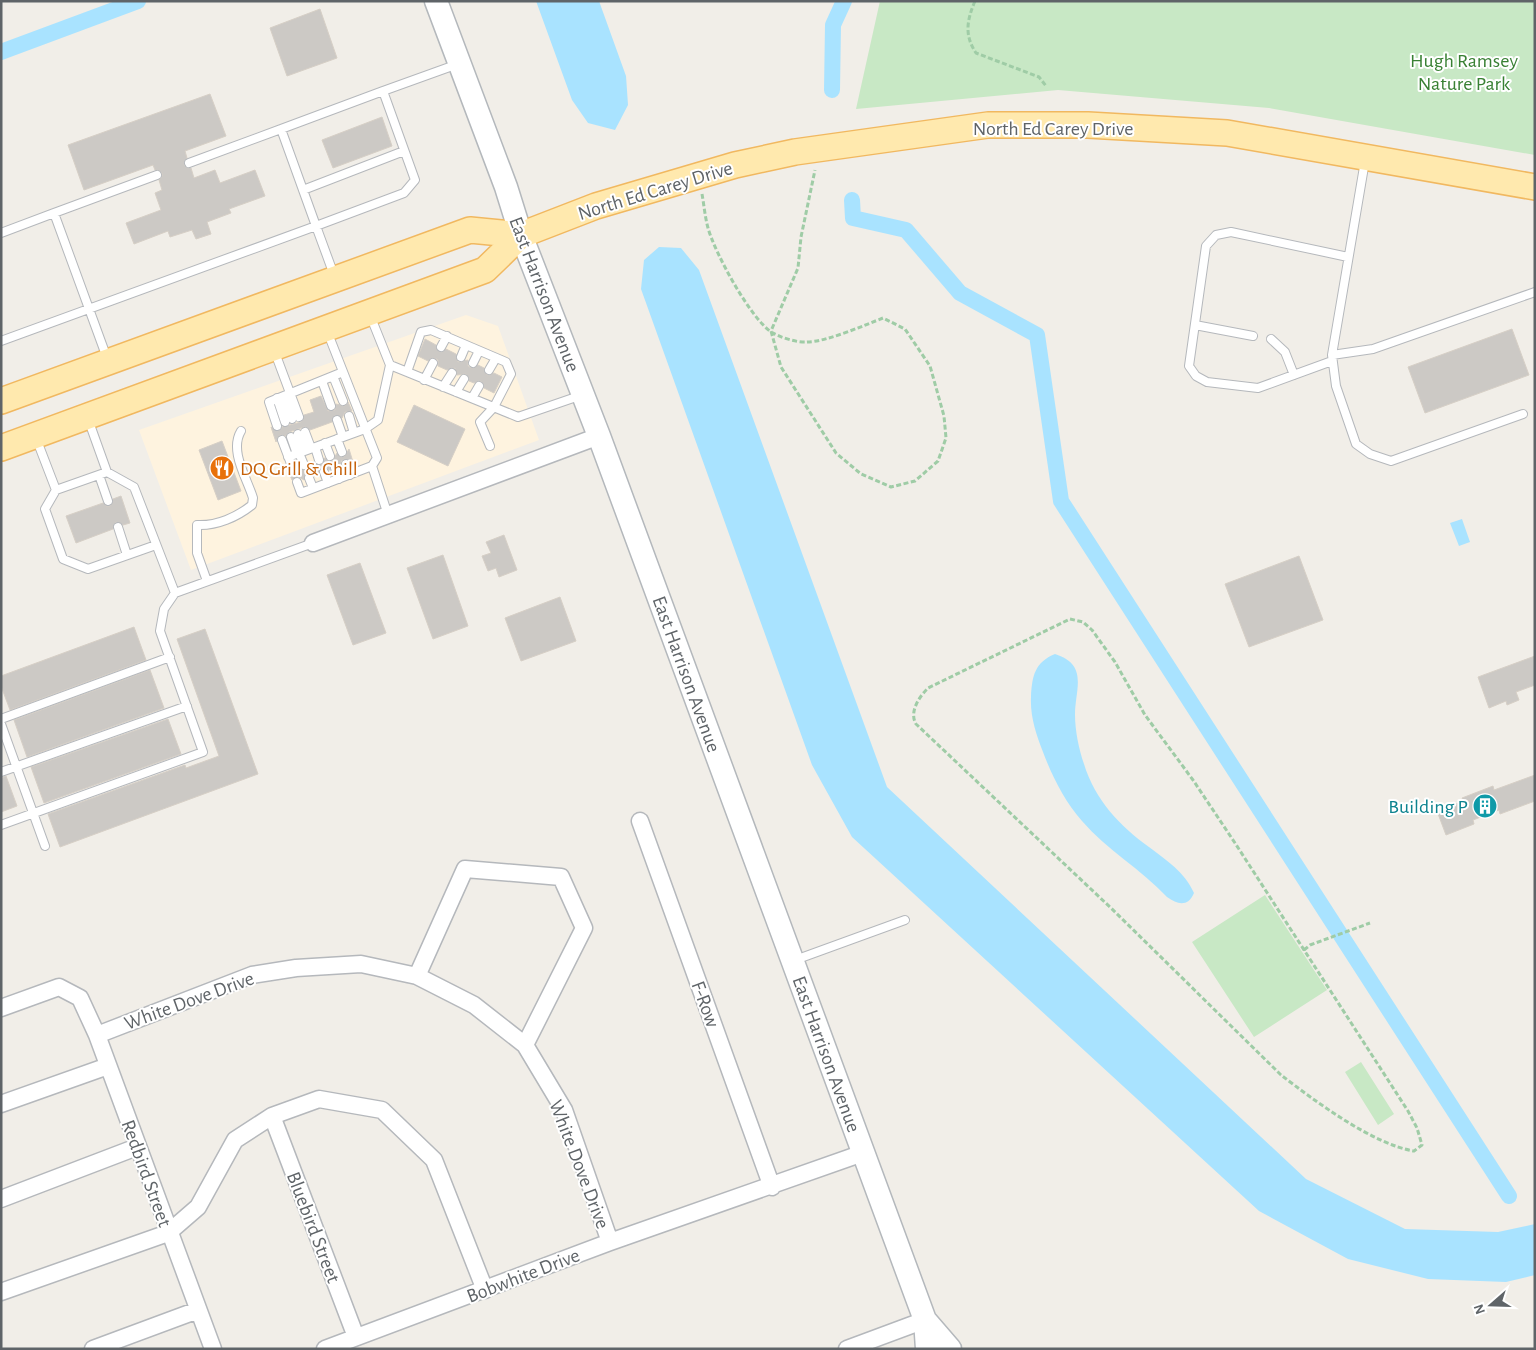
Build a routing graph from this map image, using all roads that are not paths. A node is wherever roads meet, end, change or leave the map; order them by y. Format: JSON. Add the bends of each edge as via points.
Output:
{"nodes":[{"id":1,"x":436,"y":1,"type":"edge"},
{"id":2,"x":460,"y":64,"type":"junction"},
{"id":3,"x":383,"y":92,"type":"junction"},
{"id":4,"x":281,"y":129,"type":"junction"},
{"id":5,"x":404,"y":151,"type":"junction"},
{"id":6,"x":1365,"y":156,"type":"junction"},
{"id":7,"x":189,"y":163,"type":"dead end"},
{"id":8,"x":157,"y":175,"type":"dead end"},
{"id":9,"x":1535,"y":187,"type":"edge"},
{"id":10,"x":303,"y":190,"type":"junction"},
{"id":11,"x":54,"y":213,"type":"junction"},
{"id":12,"x":316,"y":226,"type":"junction"},
{"id":13,"x":1,"y":233,"type":"edge"},
{"id":14,"x":521,"y":235,"type":"junction"},
{"id":15,"x":1348,"y":257,"type":"junction"},
{"id":16,"x":335,"y":279,"type":"junction"},
{"id":17,"x":1535,"y":292,"type":"edge"},
{"id":18,"x":89,"y":310,"type":"junction"},
{"id":19,"x":369,"y":313,"type":"junction"},
{"id":20,"x":1195,"y":325,"type":"junction"},
{"id":21,"x":326,"y":329,"type":"junction"},
{"id":22,"x":447,"y":336,"type":"junction"},
{"id":23,"x":1253,"y":336,"type":"dead end"},
{"id":24,"x":1271,"y":339,"type":"dead end"},
{"id":25,"x":1,"y":341,"type":"edge"},
{"id":26,"x":466,"y":345,"type":"junction"},
{"id":27,"x":441,"y":347,"type":"dead end"},
{"id":28,"x":273,"y":348,"type":"junction"},
{"id":29,"x":479,"y":351,"type":"junction"},
{"id":30,"x":461,"y":356,"type":"dead end"},
{"id":31,"x":496,"y":358,"type":"junction"},
{"id":32,"x":1332,"y":358,"type":"junction"},
{"id":33,"x":108,"y":362,"type":"junction"},
{"id":34,"x":433,"y":363,"type":"dead end"},
{"id":35,"x":473,"y":363,"type":"dead end"},
{"id":36,"x":390,"y":365,"type":"junction"},
{"id":37,"x":489,"y":370,"type":"dead end"},
{"id":38,"x":343,"y":372,"type":"junction"},
{"id":39,"x":407,"y":372,"type":"junction"},
{"id":40,"x":452,"y":373,"type":"dead end"},
{"id":41,"x":1294,"y":375,"type":"junction"},
{"id":42,"x":333,"y":376,"type":"junction"},
{"id":43,"x":464,"y":378,"type":"dead end"},
{"id":44,"x":424,"y":380,"type":"junction"},
{"id":45,"x":322,"y":381,"type":"junction"},
{"id":46,"x":480,"y":386,"type":"dead end"},
{"id":47,"x":443,"y":387,"type":"junction"},
{"id":48,"x":456,"y":392,"type":"junction"},
{"id":49,"x":583,"y":394,"type":"junction"},
{"id":50,"x":283,"y":396,"type":"junction"},
{"id":51,"x":472,"y":398,"type":"junction"},
{"id":52,"x":1,"y":401,"type":"edge"},
{"id":53,"x":343,"y":401,"type":"dead end"},
{"id":54,"x":331,"y":406,"type":"dead end"},
{"id":55,"x":494,"y":407,"type":"junction"},
{"id":56,"x":1523,"y":414,"type":"dead end"},
{"id":57,"x":349,"y":416,"type":"dead end"},
{"id":58,"x":87,"y":417,"type":"junction"},
{"id":59,"x":337,"y":420,"type":"dead end"},
{"id":60,"x":366,"y":429,"type":"junction"},
{"id":61,"x":241,"y":431,"type":"dead end"},
{"id":62,"x":354,"y":433,"type":"junction"},
{"id":63,"x":36,"y":436,"type":"junction"},
{"id":64,"x":599,"y":436,"type":"junction"},
{"id":65,"x":340,"y":438,"type":"junction"},
{"id":66,"x":282,"y":440,"type":"dead end"},
{"id":67,"x":325,"y":443,"type":"junction"},
{"id":68,"x":490,"y":446,"type":"dead end"},
{"id":69,"x":1,"y":448,"type":"edge"},
{"id":70,"x":305,"y":450,"type":"junction"},
{"id":71,"x":342,"y":452,"type":"dead end"},
{"id":72,"x":330,"y":456,"type":"dead end"},
{"id":73,"x":288,"y":457,"type":"junction"},
{"id":74,"x":319,"y":460,"type":"dead end"},
{"id":75,"x":346,"y":464,"type":"dead end"},
{"id":76,"x":304,"y":465,"type":"dead end"},
{"id":77,"x":372,"y":466,"type":"junction"},
{"id":78,"x":335,"y":468,"type":"dead end"},
{"id":79,"x":293,"y":469,"type":"dead end"},
{"id":80,"x":324,"y":472,"type":"dead end"},
{"id":81,"x":103,"y":474,"type":"junction"},
{"id":82,"x":350,"y":475,"type":"junction"},
{"id":83,"x":309,"y":478,"type":"dead end"},
{"id":84,"x":339,"y":478,"type":"junction"},
{"id":85,"x":297,"y":482,"type":"dead end"},
{"id":86,"x":328,"y":483,"type":"junction"},
{"id":87,"x":313,"y":488,"type":"junction"},
{"id":88,"x":56,"y":490,"type":"junction"},
{"id":89,"x":108,"y":501,"type":"dead end"},
{"id":90,"x":388,"y":515,"type":"junction"},
{"id":91,"x":118,"y":527,"type":"dead end"},
{"id":92,"x":313,"y":543,"type":"joint"},
{"id":93,"x":156,"y":545,"type":"junction"},
{"id":94,"x":127,"y":555,"type":"junction"},
{"id":95,"x":207,"y":581,"type":"junction"},
{"id":96,"x":175,"y":593,"type":"junction"},
{"id":97,"x":170,"y":658,"type":"junction"},
{"id":98,"x":187,"y":706,"type":"junction"},
{"id":99,"x":1,"y":719,"type":"edge"},
{"id":100,"x":1,"y":724,"type":"edge"},
{"id":101,"x":17,"y":767,"type":"junction"},
{"id":102,"x":1,"y":772,"type":"edge"},
{"id":103,"x":34,"y":813,"type":"junction"},
{"id":104,"x":640,"y":821,"type":"dead end"},
{"id":105,"x":1,"y":825,"type":"edge"},
{"id":106,"x":45,"y":846,"type":"dead end"},
{"id":107,"x":905,"y":920,"type":"dead end"},
{"id":108,"x":793,"y":960,"type":"junction"},
{"id":109,"x":417,"y":976,"type":"junction"},
{"id":110,"x":1,"y":1008,"type":"edge"},
{"id":111,"x":97,"y":1035,"type":"junction"},
{"id":112,"x":525,"y":1045,"type":"junction"},
{"id":113,"x":108,"y":1066,"type":"junction"},
{"id":114,"x":1,"y":1104,"type":"edge"},
{"id":115,"x":272,"y":1116,"type":"junction"},
{"id":116,"x":137,"y":1147,"type":"junction"},
{"id":117,"x":863,"y":1153,"type":"junction"},
{"id":118,"x":772,"y":1187,"type":"junction"},
{"id":119,"x":1,"y":1199,"type":"edge"},
{"id":120,"x":168,"y":1232,"type":"junction"},
{"id":121,"x":610,"y":1242,"type":"junction"},
{"id":122,"x":485,"y":1290,"type":"junction"},
{"id":123,"x":1,"y":1292,"type":"edge"},
{"id":124,"x":198,"y":1310,"type":"junction"},
{"id":125,"x":925,"y":1320,"type":"junction"},
{"id":126,"x":356,"y":1337,"type":"junction"},
{"id":127,"x":93,"y":1349,"type":"edge"},
{"id":128,"x":213,"y":1349,"type":"edge"},
{"id":129,"x":325,"y":1349,"type":"edge"},
{"id":130,"x":847,"y":1349,"type":"edge"},
{"id":131,"x":927,"y":1349,"type":"edge"},
{"id":132,"x":950,"y":1349,"type":"edge"}],
"edges":[{"from":1,"to":2,"type":"main road","name":"East Harrison Avenue"},
{"from":2,"to":3,"type":"lane"},
{"from":2,"to":14,"type":"main road","name":"East Harrison Avenue"},
{"from":3,"to":4,"type":"lane"},
{"from":3,"to":5,"type":"lane"},
{"from":4,"to":7,"type":"lane"},
{"from":4,"to":10,"type":"lane"},
{"from":5,"to":10,"type":"lane"},
{"from":5,"to":12,"type":"lane","via":[[415,180],[404,193]]},
{"from":6,"to":9,"type":"main road","name":"North Ed Carey Drive"},
{"from":6,"to":14,"type":"main road","name":"North Ed Carey Drive","via":[[1227,133],[1088,125],[988,125],[820,148],[735,165],[596,206]]},
{"from":6,"to":15,"type":"lane"},
{"from":8,"to":11,"type":"lane"},
{"from":10,"to":12,"type":"lane"},
{"from":11,"to":13,"type":"lane"},
{"from":11,"to":18,"type":"lane"},
{"from":12,"to":16,"type":"lane"},
{"from":12,"to":18,"type":"lane"},
{"from":14,"to":16,"type":"main road","via":[[470,230]]},
{"from":14,"to":19,"type":"main road","via":[[485,270]]},
{"from":14,"to":49,"type":"main road","name":"East Harrison Avenue"},
{"from":15,"to":20,"type":"lane","via":[[1231,232],[1216,235],[1206,246]]},
{"from":15,"to":32,"type":"lane"},
{"from":16,"to":33,"type":"main road"},
{"from":17,"to":32,"type":"lane","via":[[1374,349]]},
{"from":18,"to":25,"type":"lane"},
{"from":18,"to":33,"type":"lane"},
{"from":19,"to":21,"type":"main road"},
{"from":19,"to":36,"type":"lane"},
{"from":20,"to":23,"type":"lane"},
{"from":20,"to":41,"type":"lane","via":[[1189,366],[1196,376],[1207,382],[1258,388]]},
{"from":21,"to":28,"type":"main road"},
{"from":21,"to":38,"type":"lane"},
{"from":22,"to":26,"type":"lane"},
{"from":22,"to":27,"type":"lane"},
{"from":22,"to":39,"type":"lane","via":[[431,330],[421,332]]},
{"from":24,"to":41,"type":"lane","via":[[1285,352]]},
{"from":26,"to":29,"type":"lane"},
{"from":26,"to":30,"type":"lane"},
{"from":28,"to":50,"type":"lane"},
{"from":28,"to":58,"type":"main road"},
{"from":29,"to":31,"type":"lane"},
{"from":29,"to":35,"type":"lane"},
{"from":31,"to":37,"type":"lane"},
{"from":31,"to":55,"type":"lane","via":[[506,362],[511,374]]},
{"from":32,"to":41,"type":"lane"},
{"from":32,"to":56,"type":"lane","via":[[1336,386],[1356,444],[1370,454],[1390,461]]},
{"from":33,"to":52,"type":"main road"},
{"from":34,"to":44,"type":"lane"},
{"from":36,"to":39,"type":"lane"},
{"from":36,"to":60,"type":"lane","via":[[378,420]]},
{"from":38,"to":42,"type":"lane"},
{"from":38,"to":60,"type":"lane"},
{"from":39,"to":44,"type":"lane"},
{"from":40,"to":47,"type":"lane"},
{"from":42,"to":45,"type":"lane"},
{"from":42,"to":53,"type":"lane"},
{"from":43,"to":48,"type":"lane"},
{"from":44,"to":47,"type":"lane"},
{"from":45,"to":50,"type":"lane"},
{"from":45,"to":54,"type":"lane"},
{"from":46,"to":51,"type":"lane"},
{"from":47,"to":48,"type":"lane"},
{"from":48,"to":51,"type":"lane"},
{"from":49,"to":55,"type":"lane","via":[[518,417]]},
{"from":49,"to":64,"type":"main road","name":"East Harrison Avenue"},
{"from":50,"to":50,"type":"lane","via":[[288,421],[268,402]]},
{"from":51,"to":55,"type":"lane"},
{"from":55,"to":68,"type":"lane","via":[[480,422]]},
{"from":57,"to":62,"type":"lane"},
{"from":58,"to":63,"type":"main road"},
{"from":58,"to":81,"type":"lane"},
{"from":59,"to":65,"type":"lane"},
{"from":60,"to":62,"type":"lane"},
{"from":60,"to":77,"type":"lane","via":[[377,458]]},
{"from":61,"to":95,"type":"lane","via":[[236,438],[236,448],[253,498],[252,505],[209,526],[197,525],[197,553]]},
{"from":62,"to":65,"type":"lane"},
{"from":63,"to":69,"type":"main road"},
{"from":63,"to":88,"type":"lane"},
{"from":64,"to":90,"type":"street"},
{"from":64,"to":108,"type":"main road","name":"East Harrison Avenue"},
{"from":65,"to":67,"type":"lane"},
{"from":65,"to":71,"type":"lane"},
{"from":66,"to":73,"type":"lane"},
{"from":67,"to":70,"type":"lane"},
{"from":67,"to":72,"type":"lane"},
{"from":70,"to":70,"type":"lane","via":[[298,434]]},
{"from":70,"to":73,"type":"lane"},
{"from":70,"to":74,"type":"lane"},
{"from":70,"to":76,"type":"lane"},
{"from":73,"to":79,"type":"lane"},
{"from":75,"to":82,"type":"lane"},
{"from":77,"to":82,"type":"lane"},
{"from":77,"to":90,"type":"lane"},
{"from":78,"to":84,"type":"lane"},
{"from":80,"to":86,"type":"lane"},
{"from":81,"to":88,"type":"lane"},
{"from":81,"to":89,"type":"lane"},
{"from":81,"to":93,"type":"lane","via":[[134,487]]},
{"from":82,"to":84,"type":"lane"},
{"from":83,"to":87,"type":"lane"},
{"from":84,"to":86,"type":"lane"},
{"from":85,"to":87,"type":"lane","via":[[301,493]]},
{"from":86,"to":87,"type":"lane"},
{"from":88,"to":94,"type":"lane","via":[[45,509],[63,559],[88,569]]},
{"from":90,"to":92,"type":"street"},
{"from":91,"to":94,"type":"lane"},
{"from":92,"to":95,"type":"lane"},
{"from":93,"to":94,"type":"lane"},
{"from":93,"to":96,"type":"lane"},
{"from":95,"to":96,"type":"lane"},
{"from":96,"to":97,"type":"lane","via":[[164,608],[160,631]]},
{"from":97,"to":98,"type":"lane"},
{"from":97,"to":99,"type":"lane"},
{"from":98,"to":101,"type":"lane"},
{"from":98,"to":103,"type":"lane","via":[[203,752]]},
{"from":100,"to":101,"type":"lane"},
{"from":101,"to":102,"type":"lane"},
{"from":101,"to":103,"type":"lane"},
{"from":103,"to":105,"type":"lane"},
{"from":103,"to":106,"type":"lane"},
{"from":104,"to":118,"type":"street","name":"F-Row"},
{"from":107,"to":108,"type":"lane"},
{"from":108,"to":117,"type":"main road","name":"East Harrison Avenue"},
{"from":109,"to":111,"type":"street","name":"White Dove Drive","via":[[361,964],[296,968],[252,975]]},
{"from":109,"to":112,"type":"street","name":"White Dove Drive","via":[[474,1005]]},
{"from":109,"to":112,"type":"street","via":[[465,869],[561,878],[584,928]]},
{"from":110,"to":111,"type":"street","name":"Redbird Street","via":[[59,987],[80,998]]},
{"from":111,"to":113,"type":"street","name":"Redbird Street"},
{"from":112,"to":121,"type":"street","name":"White Dove Drive","via":[[564,1110]]},
{"from":113,"to":114,"type":"street"},
{"from":113,"to":116,"type":"street","name":"Redbird Street"},
{"from":115,"to":120,"type":"street","via":[[235,1140],[198,1207]]},
{"from":115,"to":122,"type":"street","via":[[319,1098],[382,1110],[434,1160]]},
{"from":115,"to":126,"type":"street","name":"Bluebird Street"},
{"from":116,"to":119,"type":"street"},
{"from":116,"to":120,"type":"street","name":"Redbird Street"},
{"from":117,"to":118,"type":"street","name":"Bobwhite Drive"},
{"from":117,"to":125,"type":"main road","name":"East Harrison Avenue"},
{"from":118,"to":121,"type":"street","name":"Bobwhite Drive"},
{"from":120,"to":123,"type":"street"},
{"from":120,"to":124,"type":"street","name":"Redbird Street"},
{"from":121,"to":122,"type":"street","name":"Bobwhite Drive"},
{"from":122,"to":126,"type":"street","name":"Bobwhite Drive"},
{"from":124,"to":127,"type":"street"},
{"from":124,"to":128,"type":"street","name":"Redbird Street"},
{"from":125,"to":130,"type":"street"},
{"from":125,"to":131,"type":"main road","name":"East Harrison Avenue"},
{"from":125,"to":132,"type":"main road"},
{"from":126,"to":129,"type":"street","name":"Bobwhite Drive"}]}
